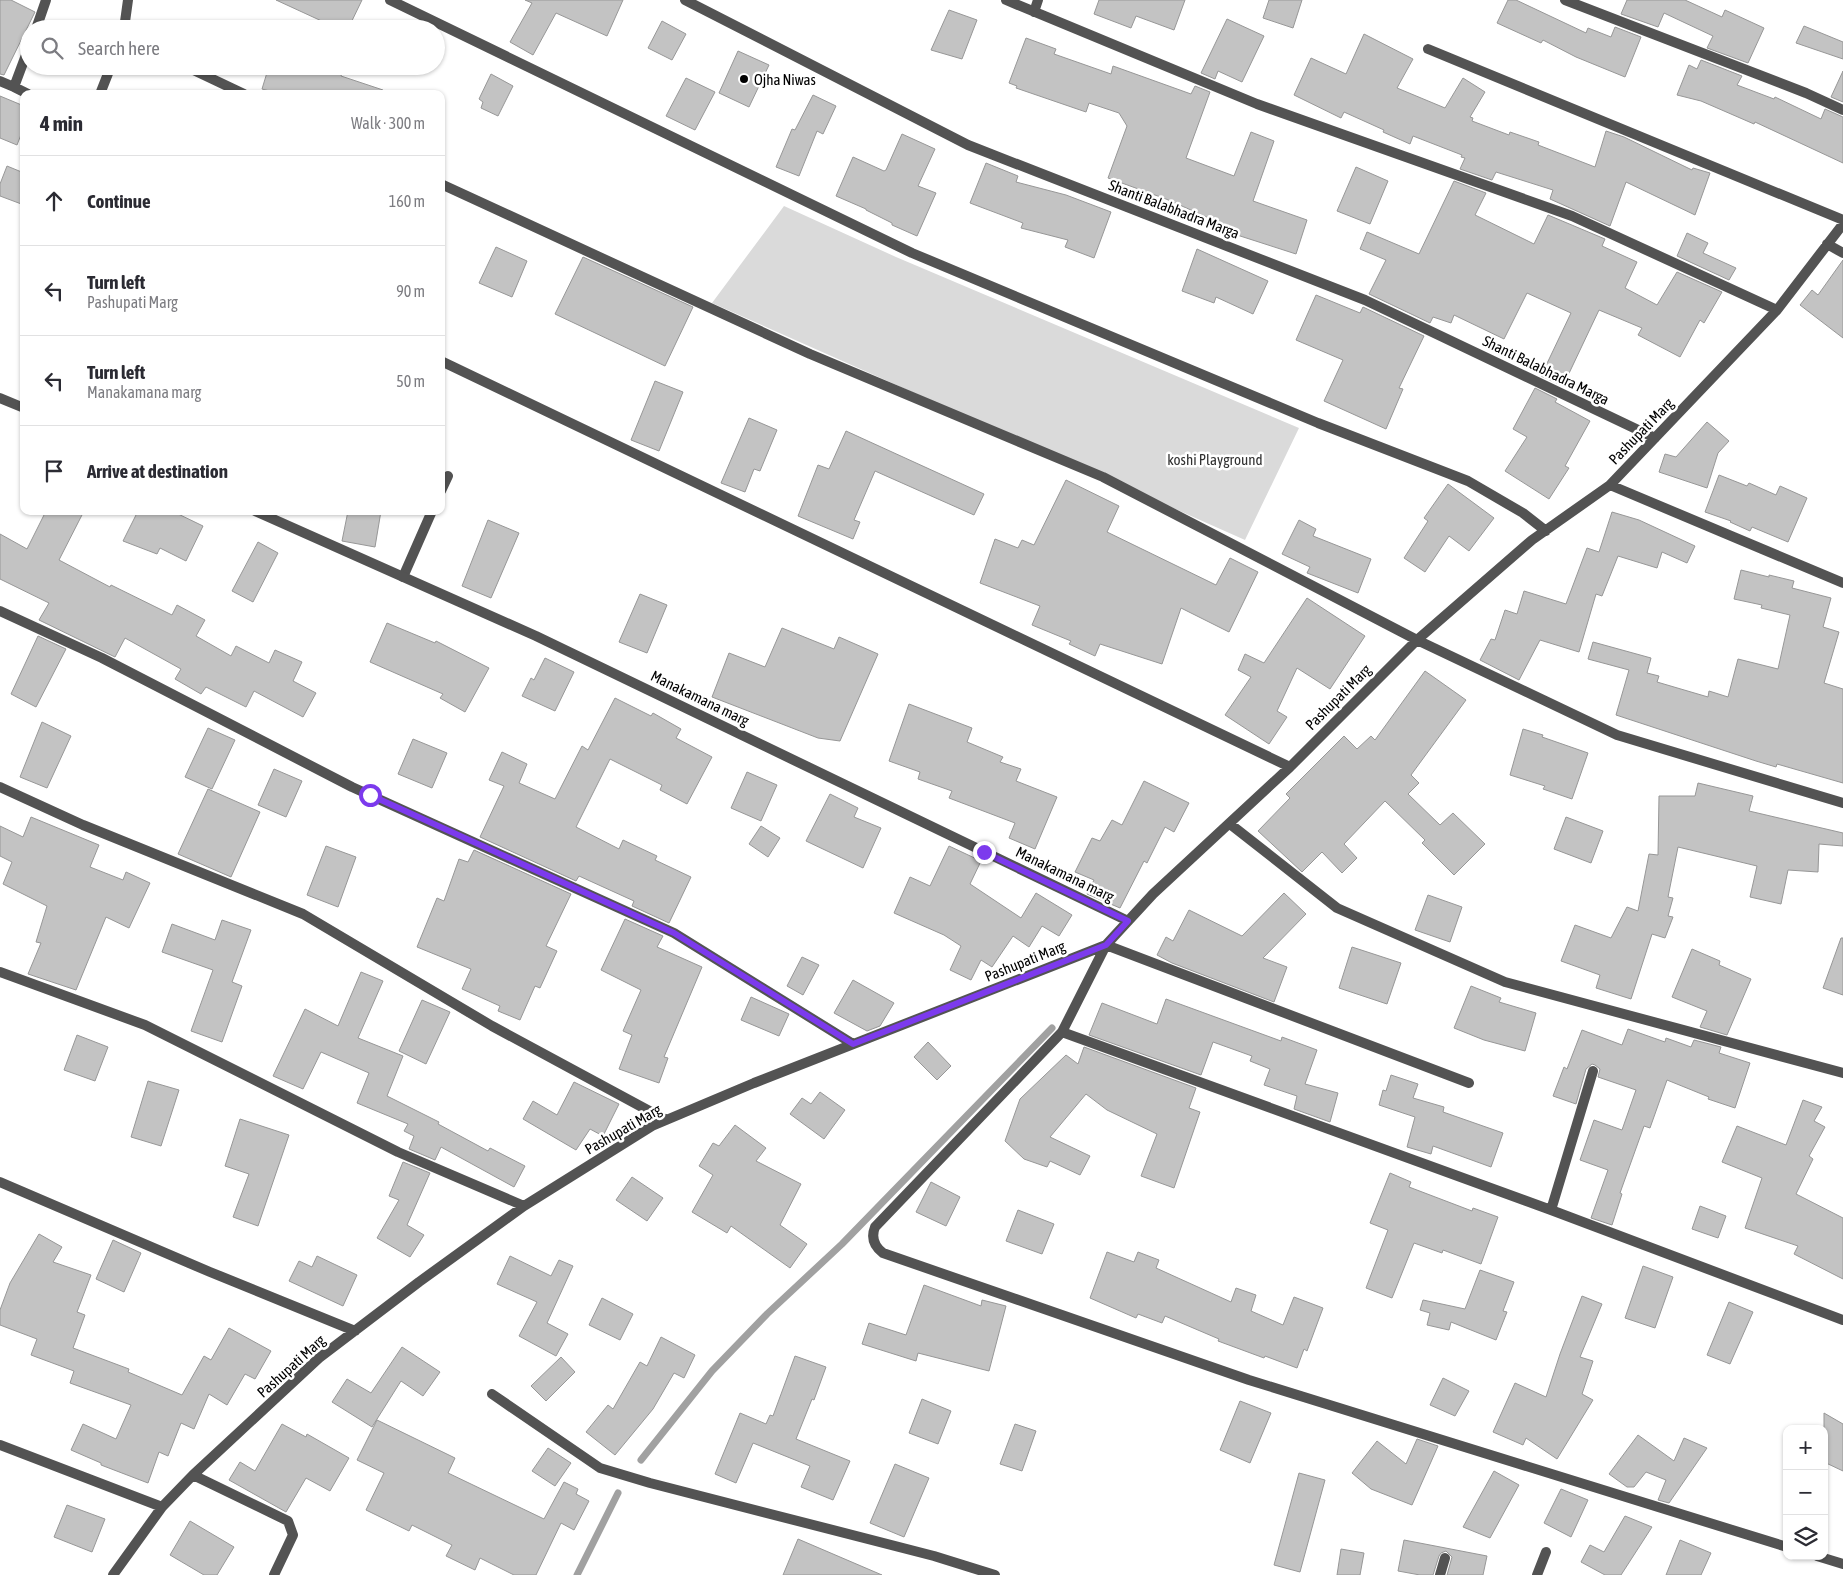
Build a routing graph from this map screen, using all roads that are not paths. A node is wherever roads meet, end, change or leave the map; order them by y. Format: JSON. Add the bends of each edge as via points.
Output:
{"nodes":[{"id":1,"x":46,"y":0,"type":"edge"},
{"id":2,"x":128,"y":0,"type":"edge"},
{"id":3,"x":390,"y":0,"type":"edge"},
{"id":4,"x":686,"y":0,"type":"edge"},
{"id":5,"x":1006,"y":0,"type":"edge"},
{"id":6,"x":1038,"y":0,"type":"edge"},
{"id":7,"x":1565,"y":0,"type":"edge"},
{"id":8,"x":1034,"y":12,"type":"junction"},
{"id":9,"x":39,"y":20,"type":"edge"},
{"id":10,"x":125,"y":20,"type":"edge"},
{"id":11,"x":431,"y":20,"type":"edge"},
{"id":12,"x":445,"y":27,"type":"edge"},
{"id":13,"x":1428,"y":50,"type":"dead end"},
{"id":14,"x":20,"y":71,"type":"edge"},
{"id":15,"x":107,"y":75,"type":"edge"},
{"id":16,"x":203,"y":75,"type":"edge"},
{"id":17,"x":0,"y":81,"type":"edge"},
{"id":18,"x":14,"y":87,"type":"junction"},
{"id":19,"x":20,"y":90,"type":"edge"},
{"id":20,"x":102,"y":90,"type":"edge"},
{"id":21,"x":235,"y":90,"type":"edge"},
{"id":22,"x":1843,"y":110,"type":"edge"},
{"id":23,"x":445,"y":186,"type":"edge"},
{"id":24,"x":1843,"y":220,"type":"edge"},
{"id":25,"x":1843,"y":224,"type":"edge"},
{"id":26,"x":1828,"y":244,"type":"junction"},
{"id":27,"x":1843,"y":253,"type":"edge"},
{"id":28,"x":1777,"y":310,"type":"junction"},
{"id":29,"x":445,"y":363,"type":"edge"},
{"id":30,"x":0,"y":398,"type":"edge"},
{"id":31,"x":20,"y":406,"type":"edge"},
{"id":32,"x":1654,"y":438,"type":"junction"},
{"id":33,"x":448,"y":476,"type":"dead end"},
{"id":34,"x":445,"y":482,"type":"edge"},
{"id":35,"x":1610,"y":485,"type":"junction"},
{"id":36,"x":264,"y":515,"type":"edge"},
{"id":37,"x":430,"y":515,"type":"edge"},
{"id":38,"x":1546,"y":531,"type":"junction"},
{"id":39,"x":404,"y":577,"type":"junction"},
{"id":40,"x":1843,"y":583,"type":"edge"},
{"id":41,"x":0,"y":611,"type":"edge"},
{"id":42,"x":1417,"y":640,"type":"junction"},
{"id":43,"x":1290,"y":767,"type":"junction"},
{"id":44,"x":0,"y":788,"type":"edge"},
{"id":45,"x":1843,"y":803,"type":"edge"},
{"id":46,"x":1230,"y":824,"type":"junction"},
{"id":47,"x":1128,"y":921,"type":"junction"},
{"id":48,"x":1106,"y":945,"type":"junction"},
{"id":49,"x":0,"y":972,"type":"edge"},
{"id":50,"x":1062,"y":1032,"type":"junction"},
{"id":51,"x":853,"y":1044,"type":"junction"},
{"id":52,"x":1593,"y":1071,"type":"dead end"},
{"id":53,"x":1843,"y":1072,"type":"edge"},
{"id":54,"x":1469,"y":1083,"type":"dead end"},
{"id":55,"x":666,"y":1120,"type":"junction"},
{"id":56,"x":0,"y":1182,"type":"edge"},
{"id":57,"x":524,"y":1206,"type":"junction"},
{"id":58,"x":1550,"y":1210,"type":"junction"},
{"id":59,"x":1843,"y":1320,"type":"edge"},
{"id":60,"x":355,"y":1331,"type":"junction"},
{"id":61,"x":492,"y":1394,"type":"dead end"},
{"id":62,"x":0,"y":1445,"type":"edge"},
{"id":63,"x":193,"y":1475,"type":"junction"},
{"id":64,"x":162,"y":1507,"type":"junction"},
{"id":65,"x":1783,"y":1546,"type":"edge"},
{"id":66,"x":1546,"y":1552,"type":"dead end"},
{"id":67,"x":1445,"y":1558,"type":"dead end"},
{"id":68,"x":1828,"y":1559,"type":"edge"},
{"id":69,"x":1843,"y":1564,"type":"edge"},
{"id":70,"x":113,"y":1575,"type":"edge"},
{"id":71,"x":274,"y":1575,"type":"edge"},
{"id":72,"x":995,"y":1575,"type":"edge"},
{"id":73,"x":1440,"y":1575,"type":"edge"},
{"id":74,"x":1537,"y":1575,"type":"edge"}],
"edges":[{"from":1,"to":9,"type":"street"},
{"from":2,"to":10,"type":"street"},
{"from":3,"to":11,"type":"street"},
{"from":4,"to":32,"type":"street","name":"Shanti Balabhadra Marga","via":[[968,144],[1365,300]]},
{"from":5,"to":8,"type":"street"},
{"from":6,"to":8,"type":"street"},
{"from":7,"to":22,"type":"street"},
{"from":8,"to":28,"type":"street","via":[[1257,104],[1572,216]]},
{"from":12,"to":38,"type":"street","via":[[912,253],[1318,423],[1468,481]]},
{"from":13,"to":24,"type":"street"},
{"from":14,"to":18,"type":"street"},
{"from":15,"to":20,"type":"street"},
{"from":16,"to":21,"type":"street"},
{"from":17,"to":18,"type":"street"},
{"from":18,"to":19,"type":"street"},
{"from":23,"to":42,"type":"street","via":[[810,354],[1103,477]]},
{"from":25,"to":26,"type":"street","name":"Pashupati Marg"},
{"from":26,"to":27,"type":"street"},
{"from":26,"to":28,"type":"street","name":"Pashupati Marg"},
{"from":28,"to":32,"type":"street","name":"Pashupati Marg"},
{"from":29,"to":43,"type":"street"},
{"from":30,"to":31,"type":"street"},
{"from":32,"to":35,"type":"street","name":"Pashupati Marg"},
{"from":33,"to":34,"type":"street"},
{"from":35,"to":38,"type":"street","name":"Pashupati Marg"},
{"from":35,"to":40,"type":"street"},
{"from":36,"to":39,"type":"street","name":"Manakamana marg"},
{"from":37,"to":39,"type":"street"},
{"from":38,"to":42,"type":"street","name":"Pashupati Marg"},
{"from":39,"to":47,"type":"street","name":"Manakamana marg","via":[[536,636]]},
{"from":41,"to":51,"type":"street","via":[[102,658],[352,786],[674,933]]},
{"from":42,"to":43,"type":"street","name":"Pashupati Marg"},
{"from":42,"to":45,"type":"street","via":[[1617,735]]},
{"from":43,"to":46,"type":"street","name":"Pashupati Marg"},
{"from":44,"to":55,"type":"street","via":[[303,914],[492,1026]]},
{"from":46,"to":47,"type":"street","name":"Pashupati Marg"},
{"from":46,"to":53,"type":"street","via":[[1337,908],[1505,982]]},
{"from":47,"to":48,"type":"street","name":"Pashupati Marg"},
{"from":48,"to":50,"type":"street"},
{"from":48,"to":51,"type":"street","name":"Pashupati Marg"},
{"from":48,"to":54,"type":"street"},
{"from":49,"to":57,"type":"street","via":[[145,1025],[398,1152]]},
{"from":50,"to":58,"type":"street"},
{"from":50,"to":65,"type":"street","via":[[875,1227],[872,1234],[877,1248],[883,1253],[1249,1380]]},
{"from":51,"to":55,"type":"street","name":"Pashupati Marg"},
{"from":52,"to":58,"type":"street"},
{"from":55,"to":57,"type":"street","name":"Pashupati Marg"},
{"from":56,"to":60,"type":"street"},
{"from":57,"to":60,"type":"street","name":"Pashupati Marg"},
{"from":58,"to":59,"type":"street"},
{"from":60,"to":63,"type":"street","name":"Pashupati Marg","via":[[320,1358]]},
{"from":61,"to":72,"type":"street","via":[[600,1468]]},
{"from":62,"to":64,"type":"street"},
{"from":63,"to":64,"type":"street","name":"Pashupati Marg"},
{"from":63,"to":71,"type":"street","via":[[288,1520],[293,1535]]},
{"from":64,"to":70,"type":"street","name":"Pashupati Marg"},
{"from":66,"to":74,"type":"street"},
{"from":67,"to":73,"type":"street"},
{"from":68,"to":69,"type":"street"}]}
